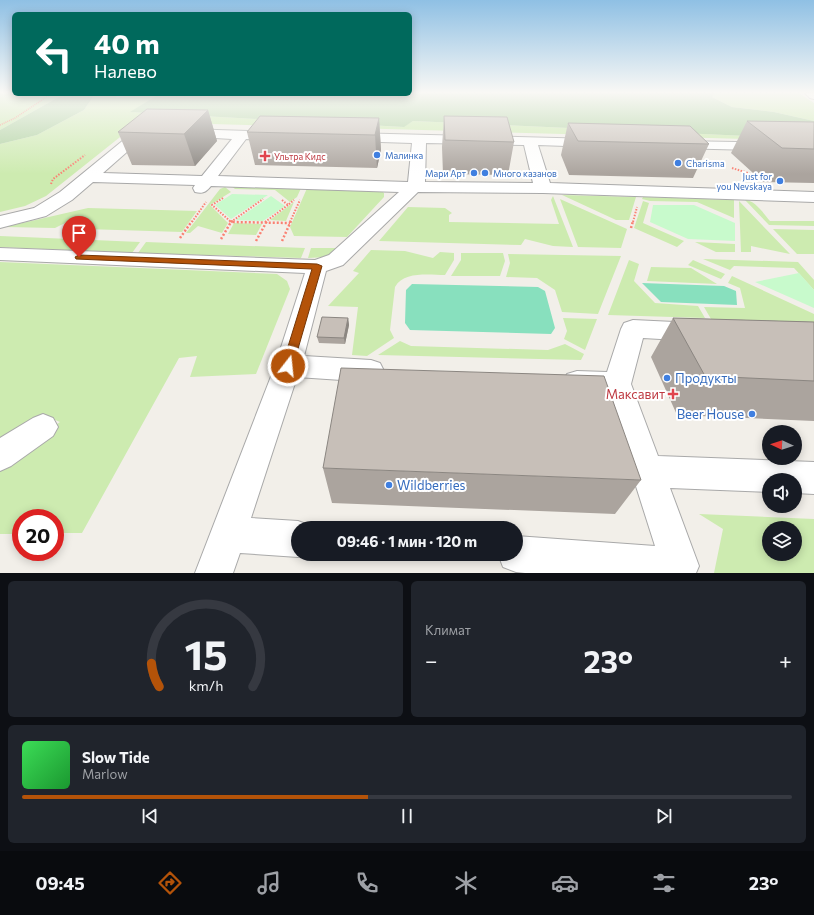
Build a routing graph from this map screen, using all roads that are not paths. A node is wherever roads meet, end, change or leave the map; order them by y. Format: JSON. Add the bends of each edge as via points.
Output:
{"nodes":[{"id":1,"x":242,"y":135,"type":"junction"},
{"id":2,"x":288,"y":136,"type":"edge"},
{"id":3,"x":334,"y":137,"type":"edge"},
{"id":4,"x":419,"y":139,"type":"junction"},
{"id":5,"x":530,"y":141,"type":"junction"},
{"id":6,"x":610,"y":143,"type":"edge"},
{"id":7,"x":666,"y":144,"type":"edge"},
{"id":8,"x":814,"y":154,"type":"edge"},
{"id":9,"x":90,"y":177,"type":"junction"},
{"id":10,"x":204,"y":184,"type":"junction"},
{"id":11,"x":414,"y":187,"type":"junction"},
{"id":12,"x":543,"y":188,"type":"junction"},
{"id":13,"x":814,"y":197,"type":"edge"},
{"id":14,"x":0,"y":222,"type":"edge"},
{"id":15,"x":0,"y":254,"type":"edge"},
{"id":16,"x":317,"y":266,"type":"junction"},
{"id":17,"x":716,"y":333,"type":"edge"},
{"id":18,"x":288,"y":366,"type":"junction"},
{"id":19,"x":398,"y":372,"type":"edge"},
{"id":20,"x":555,"y":381,"type":"edge"},
{"id":21,"x":617,"y":384,"type":"junction"},
{"id":22,"x":43,"y":427,"type":"dead end"},
{"id":23,"x":0,"y":456,"type":"edge"},
{"id":24,"x":648,"y":471,"type":"junction"},
{"id":25,"x":814,"y":478,"type":"edge"},
{"id":26,"x":228,"y":534,"type":"junction"},
{"id":27,"x":291,"y":538,"type":"edge"},
{"id":28,"x":523,"y":555,"type":"edge"},
{"id":29,"x":214,"y":573,"type":"edge"}],
"edges":[{"from":1,"to":2,"type":"street"},
{"from":1,"to":9,"type":"street","via":[[142,132]]},
{"from":1,"to":10,"type":"street"},
{"from":3,"to":4,"type":"street"},
{"from":4,"to":5,"type":"street"},
{"from":4,"to":11,"type":"street","via":[[417,181]]},
{"from":5,"to":6,"type":"street"},
{"from":5,"to":12,"type":"street"},
{"from":7,"to":8,"type":"street","via":[[793,147]]},
{"from":9,"to":10,"type":"street"},
{"from":9,"to":14,"type":"street","via":[[40,212]]},
{"from":10,"to":11,"type":"street"},
{"from":11,"to":12,"type":"street"},
{"from":11,"to":16,"type":"street","via":[[336,260]]},
{"from":12,"to":13,"type":"street"},
{"from":15,"to":16,"type":"street"},
{"from":16,"to":18,"type":"street"},
{"from":17,"to":21,"type":"street","via":[[633,329]]},
{"from":18,"to":19,"type":"street"},
{"from":18,"to":26,"type":"street"},
{"from":20,"to":21,"type":"street"},
{"from":21,"to":24,"type":"street"},
{"from":22,"to":23,"type":"street"},
{"from":24,"to":25,"type":"street"},
{"from":24,"to":28,"type":"street","via":[[680,566]]},
{"from":26,"to":27,"type":"street"},
{"from":26,"to":29,"type":"street"}]}
